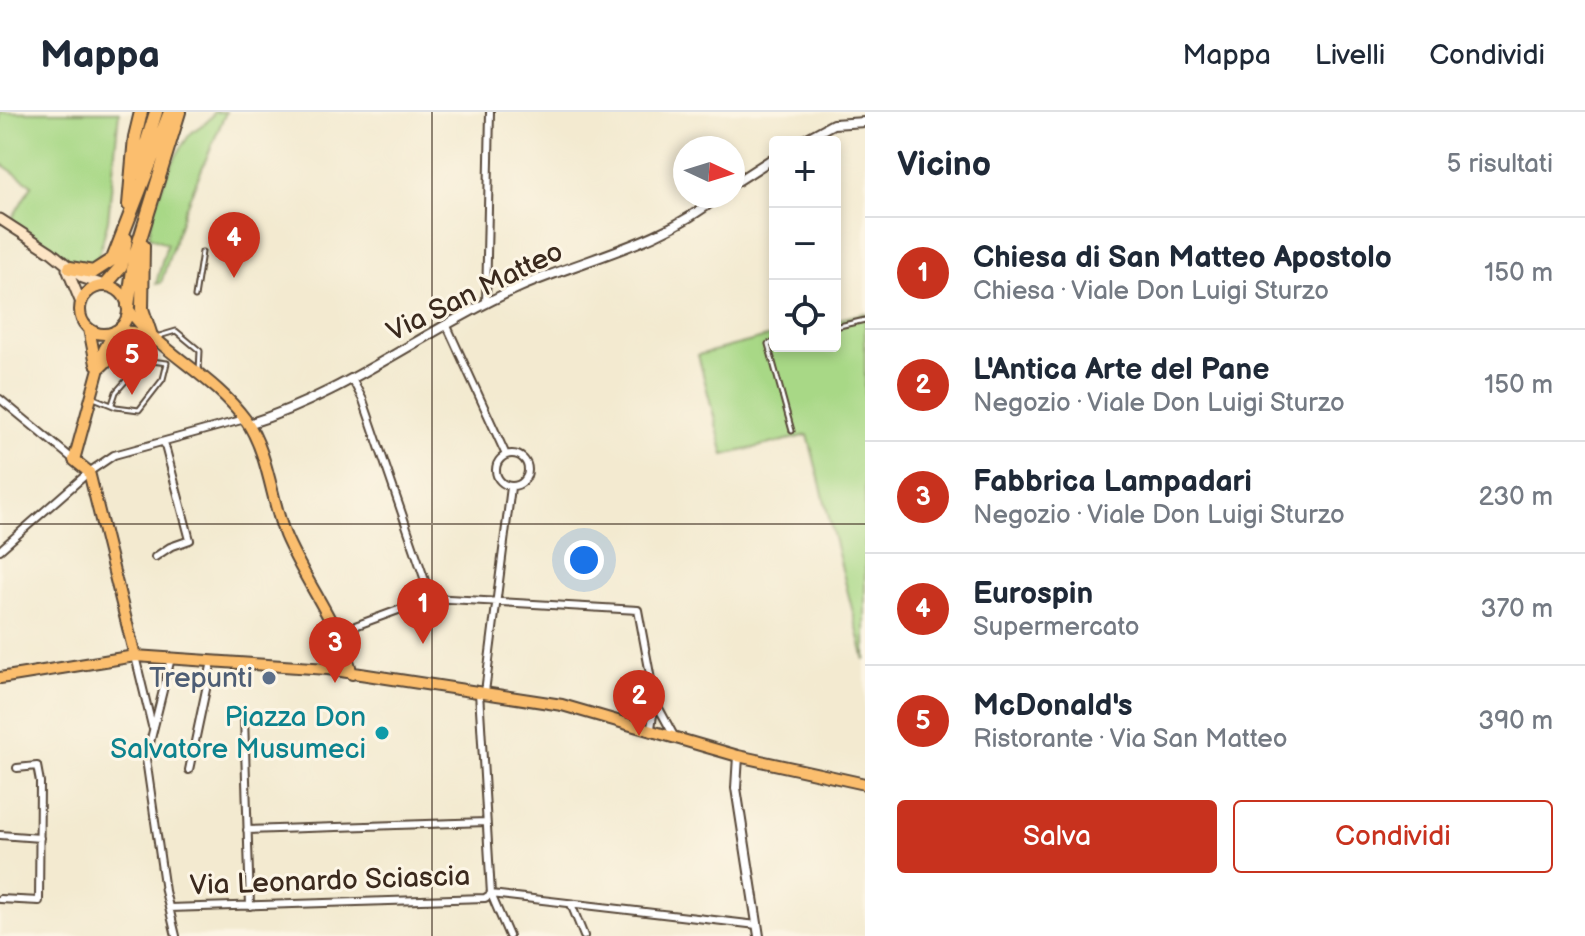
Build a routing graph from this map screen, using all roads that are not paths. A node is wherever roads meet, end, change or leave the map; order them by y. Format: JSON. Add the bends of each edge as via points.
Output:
{"nodes":[{"id":1,"x":134,"y":112,"type":"edge"},
{"id":2,"x":141,"y":112,"type":"edge"},
{"id":3,"x":149,"y":112,"type":"edge"},
{"id":4,"x":156,"y":112,"type":"edge"},
{"id":5,"x":163,"y":112,"type":"edge"},
{"id":6,"x":170,"y":112,"type":"edge"},
{"id":7,"x":490,"y":112,"type":"edge"},
{"id":8,"x":183,"y":115,"type":"edge"},
{"id":9,"x":865,"y":122,"type":"edge"},
{"id":10,"x":811,"y":136,"type":"edge"},
{"id":11,"x":769,"y":161,"type":"edge"},
{"id":12,"x":137,"y":175,"type":"junction"},
{"id":13,"x":745,"y":176,"type":"edge"},
{"id":14,"x":700,"y":208,"type":"edge"},
{"id":15,"x":0,"y":219,"type":"edge"},
{"id":16,"x":128,"y":219,"type":"junction"},
{"id":17,"x":145,"y":223,"type":"junction"},
{"id":18,"x":51,"y":252,"type":"junction"},
{"id":19,"x":202,"y":252,"type":"dead end"},
{"id":20,"x":70,"y":268,"type":"junction"},
{"id":21,"x":104,"y":285,"type":"junction"},
{"id":22,"x":195,"y":297,"type":"dead end"},
{"id":23,"x":81,"y":303,"type":"junction"},
{"id":24,"x":486,"y":304,"type":"junction"},
{"id":25,"x":129,"y":308,"type":"junction"},
{"id":26,"x":865,"y":320,"type":"edge"},
{"id":27,"x":447,"y":326,"type":"junction"},
{"id":28,"x":841,"y":326,"type":"edge"},
{"id":29,"x":88,"y":328,"type":"junction"},
{"id":30,"x":114,"y":332,"type":"junction"},
{"id":31,"x":154,"y":337,"type":"junction"},
{"id":32,"x":770,"y":352,"type":"edge"},
{"id":33,"x":199,"y":372,"type":"junction"},
{"id":34,"x":97,"y":377,"type":"junction"},
{"id":35,"x":352,"y":379,"type":"junction"},
{"id":36,"x":92,"y":398,"type":"junction"},
{"id":37,"x":0,"y":399,"type":"edge"},
{"id":38,"x":114,"y":406,"type":"junction"},
{"id":39,"x":246,"y":421,"type":"junction"},
{"id":40,"x":792,"y":431,"type":"dead end"},
{"id":41,"x":164,"y":442,"type":"junction"},
{"id":42,"x":506,"y":455,"type":"junction"},
{"id":43,"x":74,"y":460,"type":"junction"},
{"id":44,"x":89,"y":472,"type":"junction"},
{"id":45,"x":511,"y":487,"type":"junction"},
{"id":46,"x":0,"y":550,"type":"edge"},
{"id":47,"x":155,"y":557,"type":"dead end"},
{"id":48,"x":431,"y":598,"type":"junction"},
{"id":49,"x":496,"y":603,"type":"junction"},
{"id":50,"x":329,"y":621,"type":"junction"},
{"id":51,"x":336,"y":633,"type":"junction"},
{"id":52,"x":135,"y":656,"type":"junction"},
{"id":53,"x":171,"y":658,"type":"junction"},
{"id":54,"x":212,"y":661,"type":"junction"},
{"id":55,"x":328,"y":669,"type":"junction"},
{"id":56,"x":352,"y":674,"type":"junction"},
{"id":57,"x":0,"y":678,"type":"edge"},
{"id":58,"x":482,"y":692,"type":"junction"},
{"id":59,"x":655,"y":701,"type":"junction"},
{"id":60,"x":244,"y":717,"type":"dead end"},
{"id":61,"x":651,"y":728,"type":"junction"},
{"id":62,"x":152,"y":729,"type":"junction"},
{"id":63,"x":674,"y":736,"type":"junction"},
{"id":64,"x":738,"y":756,"type":"junction"},
{"id":65,"x":17,"y":768,"type":"dead end"},
{"id":66,"x":189,"y":770,"type":"dead end"},
{"id":67,"x":865,"y":784,"type":"edge"},
{"id":68,"x":486,"y":822,"type":"junction"},
{"id":69,"x":247,"y":830,"type":"junction"},
{"id":70,"x":0,"y":835,"type":"edge"},
{"id":71,"x":40,"y":838,"type":"junction"},
{"id":72,"x":491,"y":894,"type":"junction"},
{"id":73,"x":0,"y":899,"type":"edge"},
{"id":74,"x":571,"y":904,"type":"junction"},
{"id":75,"x":250,"y":906,"type":"junction"},
{"id":76,"x":169,"y":908,"type":"junction"},
{"id":77,"x":757,"y":925,"type":"junction"},
{"id":78,"x":176,"y":936,"type":"edge"},
{"id":79,"x":509,"y":936,"type":"edge"},
{"id":80,"x":584,"y":936,"type":"edge"},
{"id":81,"x":759,"y":936,"type":"edge"}],
"edges":[{"from":1,"to":12,"type":"highway","via":[[130,137]]},
{"from":2,"to":12,"type":"highway"},
{"from":3,"to":12,"type":"highway"},
{"from":4,"to":12,"type":"highway"},
{"from":5,"to":12,"type":"highway"},
{"from":6,"to":12,"type":"highway"},
{"from":7,"to":24,"type":"street"},
{"from":8,"to":17,"type":"highway"},
{"from":9,"to":10,"type":"street","via":[[833,124]]},
{"from":11,"to":13,"type":"street"},
{"from":12,"to":16,"type":"highway"},
{"from":14,"to":24,"type":"street","name":"Via San Matteo","via":[[663,231]]},
{"from":15,"to":18,"type":"main road"},
{"from":16,"to":20,"type":"highway","via":[[107,266],[89,272]]},
{"from":16,"to":21,"type":"highway","via":[[121,267]]},
{"from":17,"to":25,"type":"highway","via":[[133,265]]},
{"from":17,"to":31,"type":"highway","via":[[142,309]]},
{"from":18,"to":20,"type":"main road"},
{"from":18,"to":23,"type":"main road","via":[[69,272]]},
{"from":19,"to":22,"type":"lane"},
{"from":20,"to":21,"type":"main road"},
{"from":21,"to":23,"type":"main road","via":[[91,289]]},
{"from":21,"to":25,"type":"main road","via":[[120,291]]},
{"from":23,"to":29,"type":"main road"},
{"from":24,"to":27,"type":"street","name":"Via San Matteo"},
{"from":25,"to":30,"type":"main road","via":[[125,323]]},
{"from":25,"to":31,"type":"main road"},
{"from":26,"to":28,"type":"lane"},
{"from":27,"to":35,"type":"street","name":"Via San Matteo"},
{"from":27,"to":42,"type":"street"},
{"from":29,"to":30,"type":"main road","via":[[100,334]]},
{"from":29,"to":34,"type":"main road"},
{"from":30,"to":31,"type":"main road"},
{"from":30,"to":34,"type":"main road"},
{"from":31,"to":33,"type":"main road"},
{"from":31,"to":33,"type":"lane","via":[[176,331],[200,351]]},
{"from":31,"to":34,"type":"main road","via":[[123,344]]},
{"from":32,"to":40,"type":"lane"},
{"from":33,"to":39,"type":"main road"},
{"from":34,"to":36,"type":"main road"},
{"from":35,"to":39,"type":"street","name":"Via San Matteo","via":[[298,406]]},
{"from":35,"to":48,"type":"street"},
{"from":36,"to":38,"type":"lane"},
{"from":36,"to":43,"type":"main road"},
{"from":37,"to":43,"type":"street"},
{"from":38,"to":38,"type":"lane","via":[[139,410],[163,379],[167,363],[144,360],[116,392]]},
{"from":39,"to":41,"type":"street","name":"Via San Matteo"},
{"from":39,"to":50,"type":"main road","via":[[286,536]]},
{"from":41,"to":44,"type":"street","name":"Via San Matteo","via":[[114,455]]},
{"from":41,"to":47,"type":"street","via":[[190,540]]},
{"from":42,"to":45,"type":"street","via":[[496,473]]},
{"from":42,"to":45,"type":"street","via":[[518,455],[529,468],[523,483]]},
{"from":43,"to":44,"type":"main road"},
{"from":44,"to":46,"type":"street","name":"Via San Matteo"},
{"from":44,"to":52,"type":"main road"},
{"from":45,"to":49,"type":"street"},
{"from":48,"to":49,"type":"street"},
{"from":48,"to":51,"type":"street"},
{"from":49,"to":58,"type":"street"},
{"from":49,"to":59,"type":"street","via":[[638,610]]},
{"from":50,"to":51,"type":"main road"},
{"from":50,"to":55,"type":"main road"},
{"from":51,"to":56,"type":"main road"},
{"from":52,"to":53,"type":"main road"},
{"from":52,"to":57,"type":"main road"},
{"from":52,"to":62,"type":"street"},
{"from":53,"to":54,"type":"main road"},
{"from":53,"to":62,"type":"street"},
{"from":54,"to":55,"type":"main road"},
{"from":54,"to":66,"type":"street"},
{"from":55,"to":56,"type":"main road"},
{"from":56,"to":58,"type":"main road"},
{"from":58,"to":61,"type":"main road"},
{"from":58,"to":68,"type":"street"},
{"from":59,"to":61,"type":"street"},
{"from":59,"to":63,"type":"street"},
{"from":60,"to":69,"type":"street"},
{"from":61,"to":63,"type":"main road"},
{"from":62,"to":76,"type":"street","via":[[146,773]]},
{"from":63,"to":64,"type":"main road"},
{"from":64,"to":67,"type":"main road"},
{"from":64,"to":77,"type":"street","via":[[736,788]]},
{"from":65,"to":71,"type":"street","via":[[37,766]]},
{"from":68,"to":69,"type":"street"},
{"from":68,"to":72,"type":"street"},
{"from":69,"to":75,"type":"street"},
{"from":70,"to":71,"type":"street"},
{"from":71,"to":73,"type":"street","via":[[39,901]]},
{"from":72,"to":74,"type":"street","name":"Via Leonardo Sciascia"},
{"from":72,"to":75,"type":"street","name":"Via Leonardo Sciascia"},
{"from":72,"to":79,"type":"street"},
{"from":74,"to":77,"type":"street","name":"Via Leonardo Sciascia"},
{"from":74,"to":80,"type":"street"},
{"from":75,"to":76,"type":"street","name":"Via Leonardo Sciascia"},
{"from":76,"to":78,"type":"street"},
{"from":77,"to":81,"type":"street"}]}
